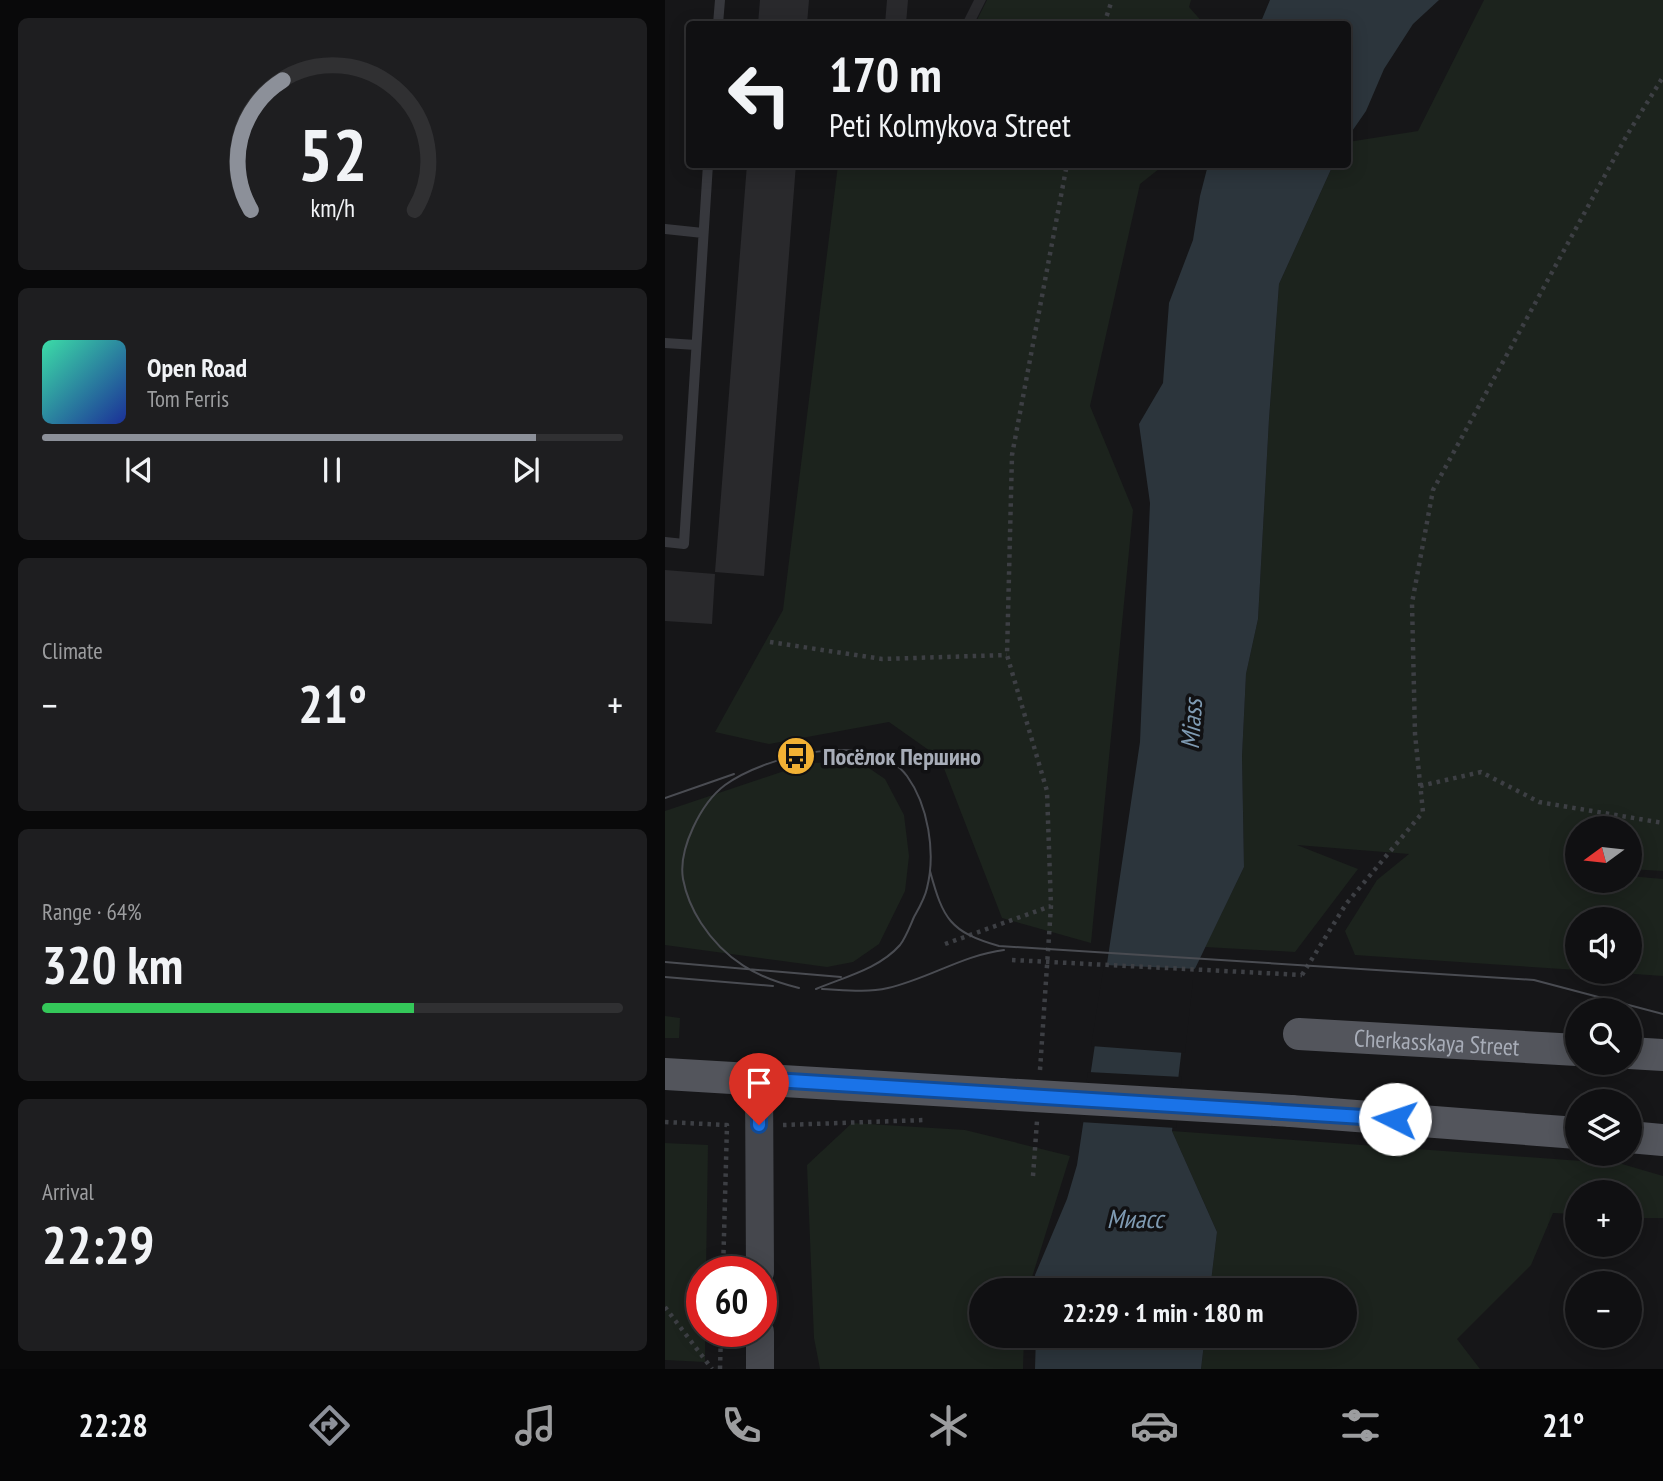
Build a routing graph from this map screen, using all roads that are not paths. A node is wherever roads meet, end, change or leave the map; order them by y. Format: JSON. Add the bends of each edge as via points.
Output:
{"nodes":[{"id":1,"x":720,"y":0,"type":"edge"},
{"id":2,"x":718,"y":21,"type":"edge"},
{"id":3,"x":708,"y":168,"type":"edge"},
{"id":4,"x":665,"y":229,"type":"edge"},
{"id":5,"x":703,"y":233,"type":"junction"},
{"id":6,"x":665,"y":343,"type":"edge"},
{"id":7,"x":696,"y":345,"type":"junction"},
{"id":8,"x":665,"y":542,"type":"edge"},
{"id":9,"x":1299,"y":1034,"type":"dead end"},
{"id":10,"x":1565,"y":1049,"type":"edge"},
{"id":11,"x":1642,"y":1054,"type":"edge"},
{"id":12,"x":1663,"y":1055,"type":"edge"},
{"id":13,"x":665,"y":1061,"type":"edge"},
{"id":14,"x":665,"y":1074,"type":"edge"},
{"id":15,"x":696,"y":1076,"type":"junction"},
{"id":16,"x":759,"y":1079,"type":"junction"},
{"id":17,"x":1565,"y":1132,"type":"edge"},
{"id":18,"x":1642,"y":1138,"type":"edge"},
{"id":19,"x":1663,"y":1140,"type":"edge"},
{"id":20,"x":760,"y":1256,"type":"edge"},
{"id":21,"x":760,"y":1347,"type":"edge"},
{"id":22,"x":760,"y":1369,"type":"edge"}],
"edges":[{"from":1,"to":2,"type":"lane"},
{"from":3,"to":5,"type":"lane"},
{"from":4,"to":5,"type":"lane"},
{"from":5,"to":7,"type":"lane"},
{"from":6,"to":7,"type":"lane"},
{"from":7,"to":8,"type":"lane","via":[[684,544]]},
{"from":9,"to":10,"type":"main road","name":"Cherkasskaya Street"},
{"from":11,"to":12,"type":"main road"},
{"from":13,"to":15,"type":"main road"},
{"from":14,"to":15,"type":"main road"},
{"from":15,"to":16,"type":"main road"},
{"from":16,"to":17,"type":"main road","bridge":true},
{"from":16,"to":20,"type":"main road"},
{"from":18,"to":19,"type":"main road"},
{"from":21,"to":22,"type":"main road"}]}
